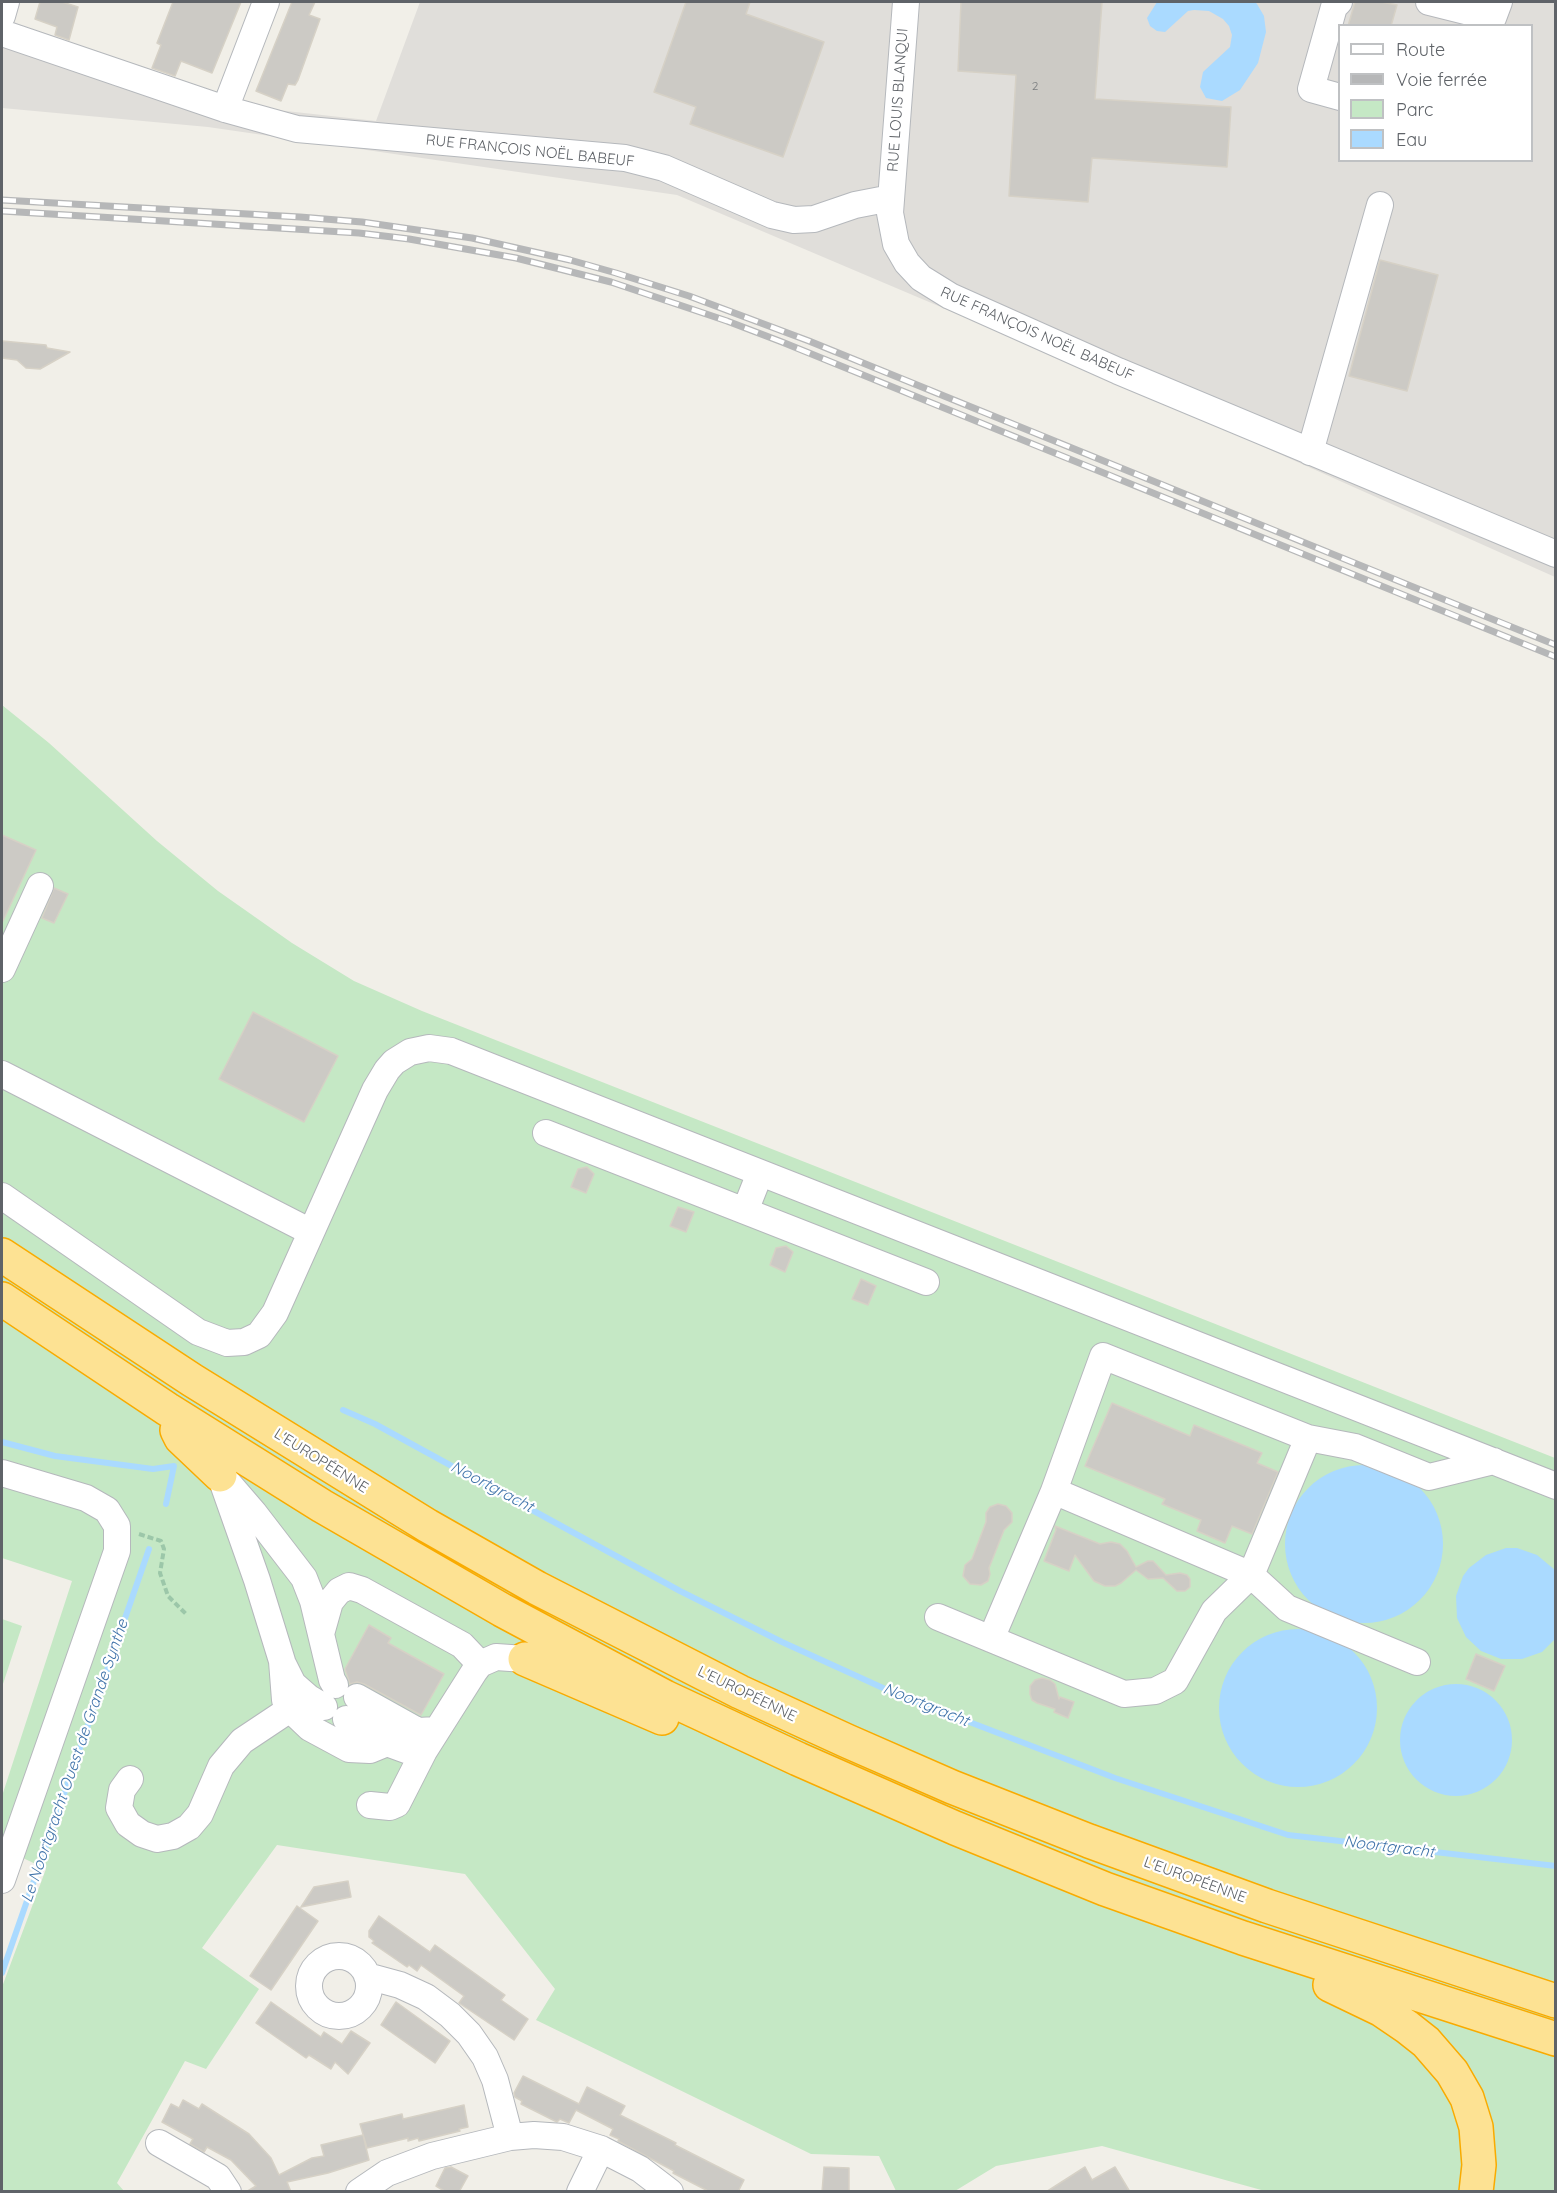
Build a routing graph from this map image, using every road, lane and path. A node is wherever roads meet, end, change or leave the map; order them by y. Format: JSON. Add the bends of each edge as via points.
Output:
{"nodes":[{"id":1,"x":6,"y":2,"type":"edge"},
{"id":2,"x":266,"y":2,"type":"edge"},
{"id":3,"x":906,"y":2,"type":"edge"},
{"id":4,"x":1340,"y":2,"type":"edge"},
{"id":5,"x":1429,"y":2,"type":"edge"},
{"id":6,"x":1498,"y":2,"type":"edge"},
{"id":7,"x":2,"y":16,"type":"edge"},
{"id":8,"x":2,"y":33,"type":"edge"},
{"id":9,"x":1338,"y":96,"type":"edge"},
{"id":10,"x":225,"y":109,"type":"junction"},
{"id":11,"x":891,"y":198,"type":"junction"},
{"id":12,"x":1380,"y":205,"type":"dead end"},
{"id":13,"x":1310,"y":452,"type":"junction"},
{"id":14,"x":1556,"y":554,"type":"edge"},
{"id":15,"x":40,"y":886,"type":"dead end"},
{"id":16,"x":2,"y":969,"type":"edge"},
{"id":17,"x":2,"y":1074,"type":"edge"},
{"id":18,"x":546,"y":1133,"type":"dead end"},
{"id":19,"x":760,"y":1173,"type":"junction"},
{"id":20,"x":2,"y":1196,"type":"edge"},
{"id":21,"x":746,"y":1211,"type":"junction"},
{"id":22,"x":311,"y":1232,"type":"junction"},
{"id":23,"x":2,"y":1255,"type":"edge"},
{"id":24,"x":926,"y":1282,"type":"dead end"},
{"id":25,"x":2,"y":1299,"type":"edge"},
{"id":26,"x":167,"y":1409,"type":"junction"},
{"id":27,"x":1308,"y":1438,"type":"junction"},
{"id":28,"x":1494,"y":1461,"type":"junction"},
{"id":29,"x":2,"y":1473,"type":"edge"},
{"id":30,"x":220,"y":1475,"type":"junction"},
{"id":31,"x":1556,"y":1486,"type":"edge"},
{"id":32,"x":1054,"y":1491,"type":"junction"},
{"id":33,"x":117,"y":1526,"type":"junction"},
{"id":34,"x":1251,"y":1575,"type":"junction"},
{"id":35,"x":304,"y":1578,"type":"junction"},
{"id":36,"x":258,"y":1602,"type":"junction"},
{"id":37,"x":187,"y":1615,"type":"dead end"},
{"id":38,"x":938,"y":1617,"type":"dead end"},
{"id":39,"x":321,"y":1634,"type":"junction"},
{"id":40,"x":991,"y":1639,"type":"junction"},
{"id":41,"x":525,"y":1659,"type":"joint"},
{"id":42,"x":282,"y":1661,"type":"junction"},
{"id":43,"x":1417,"y":1662,"type":"dead end"},
{"id":44,"x":480,"y":1664,"type":"junction"},
{"id":45,"x":340,"y":1702,"type":"junction"},
{"id":46,"x":290,"y":1709,"type":"junction"},
{"id":47,"x":431,"y":1740,"type":"junction"},
{"id":48,"x":387,"y":1743,"type":"junction"},
{"id":49,"x":120,"y":1791,"type":"dead end"},
{"id":50,"x":370,"y":1805,"type":"dead end"},
{"id":51,"x":925,"y":1814,"type":"junction"},
{"id":52,"x":1072,"y":1875,"type":"junction"},
{"id":53,"x":2,"y":1880,"type":"edge"},
{"id":54,"x":367,"y":1976,"type":"dead end"},
{"id":55,"x":1556,"y":2001,"type":"edge"},
{"id":56,"x":1556,"y":2039,"type":"edge"},
{"id":57,"x":510,"y":2137,"type":"junction"},
{"id":58,"x":159,"y":2143,"type":"dead end"},
{"id":59,"x":601,"y":2149,"type":"junction"},
{"id":60,"x":228,"y":2192,"type":"edge"},
{"id":61,"x":359,"y":2192,"type":"edge"},
{"id":62,"x":580,"y":2192,"type":"edge"},
{"id":63,"x":670,"y":2192,"type":"edge"},
{"id":64,"x":1476,"y":2192,"type":"edge"}],
"edges":[{"from":1,"to":7,"type":"street"},
{"from":2,"to":10,"type":"street"},
{"from":3,"to":11,"type":"street","name":"RUE LOUIS BLANQUI"},
{"from":4,"to":9,"type":"street","via":[[1334,7],[1311,89]]},
{"from":5,"to":6,"type":"street","via":[[1493,18]]},
{"from":8,"to":10,"type":"street","name":"RUE FRANÇOIS NOËL BABEUF"},
{"from":10,"to":11,"type":"street","name":"RUE FRANÇOIS NOËL BABEUF","via":[[312,131],[595,154],[638,161],[772,215],[794,220],[814,219]]},
{"from":11,"to":13,"type":"street","name":"RUE FRANÇOIS NOËL BABEUF","via":[[896,244],[914,271],[929,284],[1118,371]]},
{"from":12,"to":13,"type":"street"},
{"from":13,"to":14,"type":"street","name":"RUE FRANÇOIS NOËL BABEUF"},
{"from":15,"to":16,"type":"street"},
{"from":17,"to":22,"type":"street"},
{"from":18,"to":21,"type":"street"},
{"from":19,"to":21,"type":"street"},
{"from":19,"to":22,"type":"street","via":[[463,1055],[420,1049],[394,1062],[381,1080]]},
{"from":19,"to":28,"type":"street"},
{"from":20,"to":22,"type":"street","via":[[188,1326],[227,1343],[252,1339],[270,1322]]},
{"from":21,"to":24,"type":"street"},
{"from":23,"to":55,"type":"highway","name":"L'EUROPÉENNE","via":[[192,1380],[428,1526],[563,1602],[740,1692],[942,1783],[1089,1841],[1266,1906]]},
{"from":25,"to":26,"type":"highway"},
{"from":26,"to":30,"type":"highway","via":[[181,1438]]},
{"from":26,"to":51,"type":"highway","via":[[331,1511],[584,1655],[741,1733]]},
{"from":27,"to":28,"type":"street","via":[[1355,1447],[1429,1477]]},
{"from":27,"to":32,"type":"street","via":[[1103,1356]]},
{"from":27,"to":34,"type":"street"},
{"from":28,"to":31,"type":"street"},
{"from":29,"to":33,"type":"street","via":[[86,1498],[107,1510]]},
{"from":30,"to":35,"type":"street"},
{"from":30,"to":36,"type":"street"},
{"from":32,"to":34,"type":"street"},
{"from":32,"to":40,"type":"street"},
{"from":33,"to":37,"type":"path","via":[[161,1541],[164,1549],[160,1573],[168,1596]]},
{"from":33,"to":53,"type":"street","via":[[117,1551]]},
{"from":34,"to":40,"type":"street","via":[[1214,1611],[1175,1681],[1155,1691],[1124,1694]]},
{"from":34,"to":43,"type":"street","via":[[1287,1608]]},
{"from":35,"to":36,"type":"street","via":[[288,1581]]},
{"from":35,"to":39,"type":"street"},
{"from":36,"to":42,"type":"street"},
{"from":38,"to":40,"type":"street"},
{"from":39,"to":44,"type":"street","via":[[330,1602],[349,1586],[462,1645]]},
{"from":39,"to":45,"type":"street"},
{"from":41,"to":44,"type":"street","via":[[504,1656]]},
{"from":41,"to":51,"type":"highway","via":[[776,1767]]},
{"from":42,"to":45,"type":"street","via":[[293,1684],[309,1698]]},
{"from":42,"to":46,"type":"street","via":[[285,1700]]},
{"from":44,"to":47,"type":"street"},
{"from":45,"to":47,"type":"street","via":[[418,1731]]},
{"from":45,"to":48,"type":"street"},
{"from":46,"to":48,"type":"street","via":[[310,1728],[349,1749],[370,1750]]},
{"from":46,"to":49,"type":"street","via":[[242,1741],[221,1766],[218,1798],[189,1827],[173,1836],[157,1839],[128,1824]]},
{"from":47,"to":48,"type":"street","via":[[409,1751]]},
{"from":47,"to":50,"type":"street","via":[[397,1804]]},
{"from":51,"to":52,"type":"highway"},
{"from":52,"to":56,"type":"highway","via":[[1243,1938]]},
{"from":52,"to":64,"type":"highway","via":[[1222,1948],[1344,1991],[1382,2010],[1416,2034],[1452,2072],[1471,2108],[1479,2147]]},
{"from":54,"to":57,"type":"street","via":[[426,1997],[469,2034],[495,2080]]},
{"from":57,"to":59,"type":"street","via":[[563,2137]]},
{"from":57,"to":61,"type":"street","via":[[414,2162],[387,2173]]},
{"from":58,"to":60,"type":"street","via":[[218,2177]]},
{"from":59,"to":62,"type":"street"},
{"from":59,"to":63,"type":"street","via":[[640,2169]]}]}
